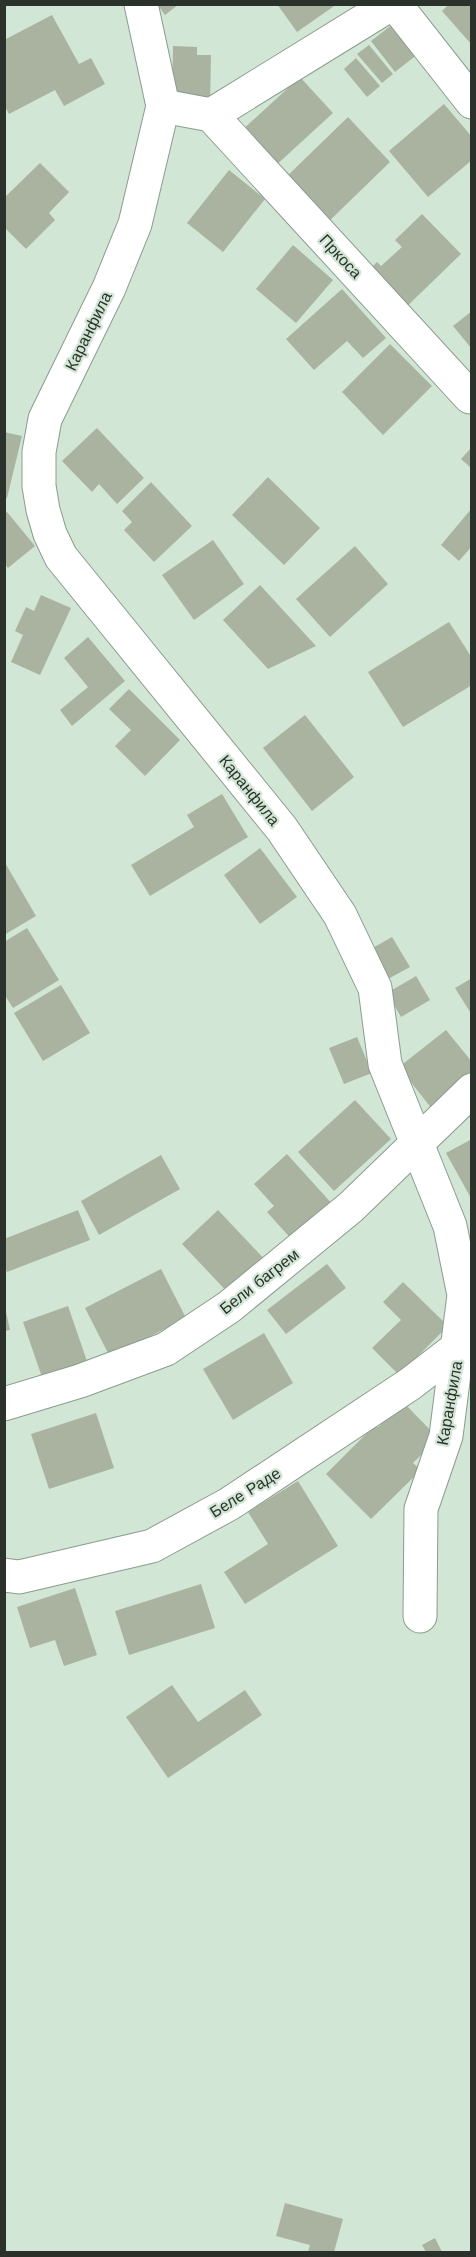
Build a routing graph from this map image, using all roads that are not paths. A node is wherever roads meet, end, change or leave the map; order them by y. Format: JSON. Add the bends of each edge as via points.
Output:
{"nodes":[{"id":1,"x":141,"y":4,"type":"edge"},
{"id":2,"x":393,"y":4,"type":"edge"},
{"id":3,"x":471,"y":102,"type":"edge"},
{"id":4,"x":163,"y":106,"type":"junction"},
{"id":5,"x":211,"y":115,"type":"junction"},
{"id":6,"x":470,"y":397,"type":"dead end"},
{"id":7,"x":471,"y":1090,"type":"edge"},
{"id":8,"x":417,"y":1142,"type":"junction"},
{"id":9,"x":458,"y":1347,"type":"junction"},
{"id":10,"x":4,"y":1404,"type":"edge"},
{"id":11,"x":4,"y":1575,"type":"edge"},
{"id":12,"x":420,"y":1616,"type":"dead end"}],
"edges":[{"from":1,"to":4,"type":"street","name":"Каранфила"},
{"from":2,"to":3,"type":"street"},
{"from":2,"to":5,"type":"street"},
{"from":4,"to":5,"type":"street"},
{"from":4,"to":8,"type":"street","name":"Каранфила","via":[[135,224],[109,288],[45,418],[39,452],[43,510],[61,557],[282,829],[339,915],[375,988],[385,1064]]},
{"from":5,"to":6,"type":"street","name":"Пркоса"},
{"from":7,"to":8,"type":"street","name":"Бели багрем"},
{"from":8,"to":9,"type":"street","name":"Каранфила","via":[[450,1227],[464,1296]]},
{"from":8,"to":10,"type":"street","name":"Бели багрем","via":[[342,1214],[229,1307],[166,1349]]},
{"from":9,"to":11,"type":"street","name":"Беле Раде","via":[[410,1384],[229,1504],[153,1546],[19,1577]]},
{"from":9,"to":12,"type":"street","name":"Каранфила","via":[[446,1436],[421,1509]]}]}
